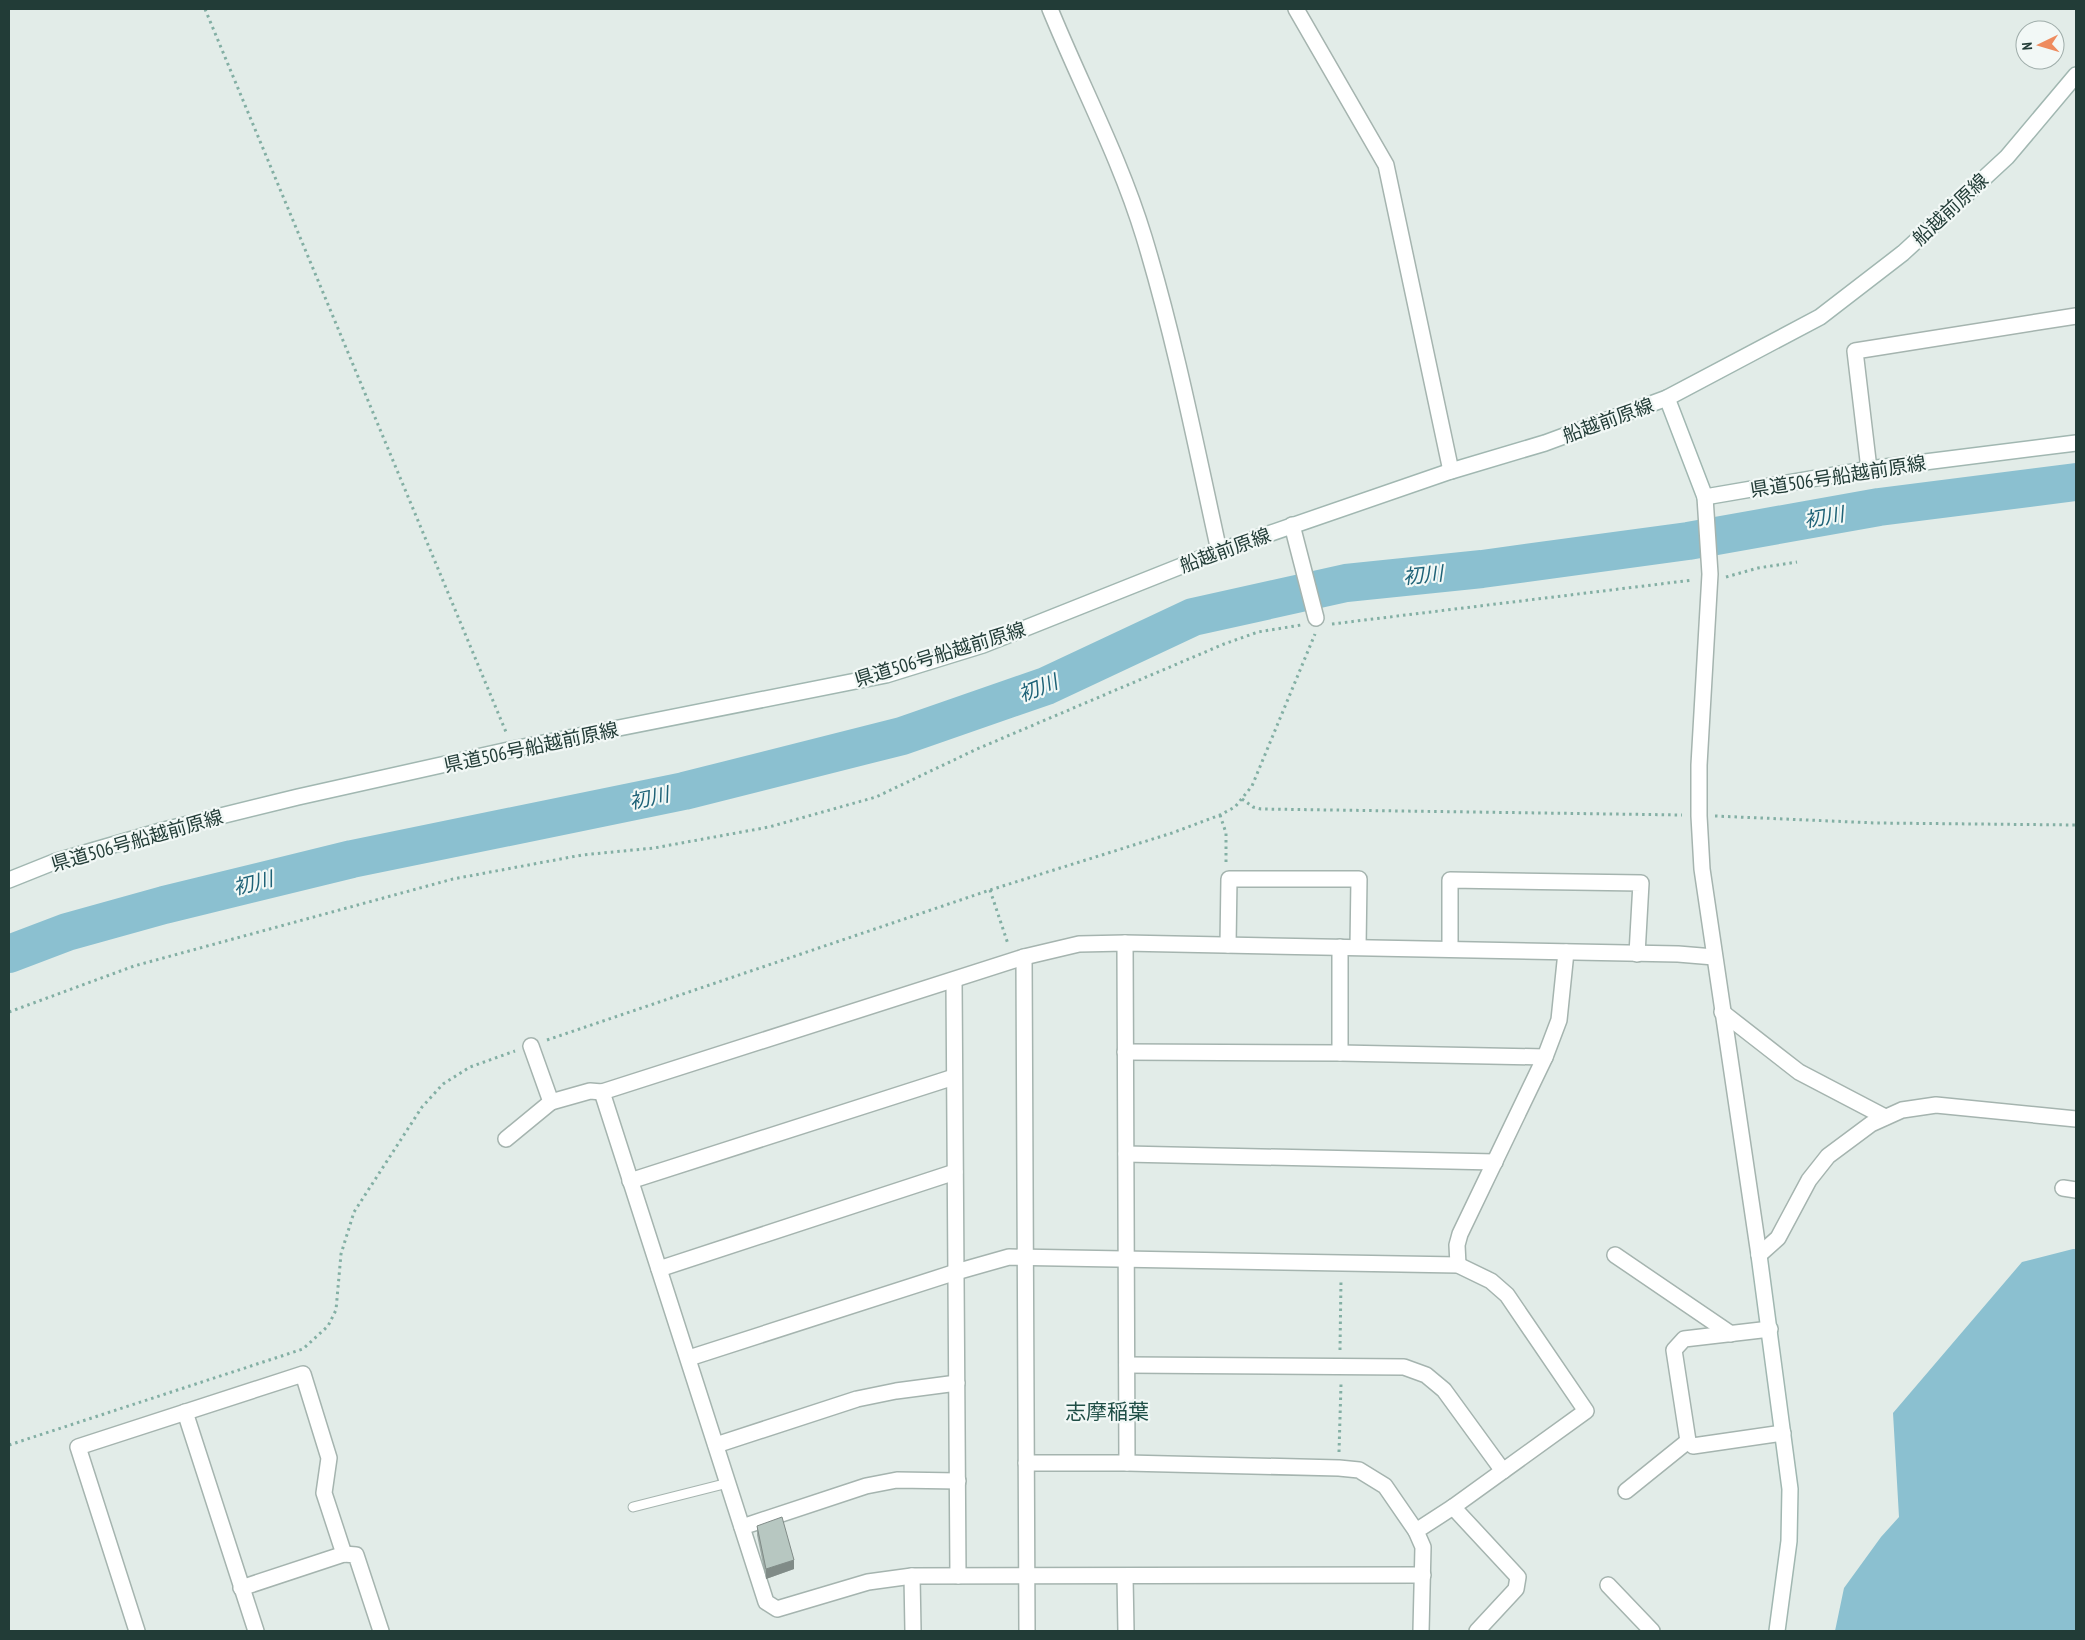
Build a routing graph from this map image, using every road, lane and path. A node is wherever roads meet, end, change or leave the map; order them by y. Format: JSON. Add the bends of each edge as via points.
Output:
{"nodes":[{"id":1,"x":205,"y":9,"type":"edge"},
{"id":2,"x":1050,"y":9,"type":"edge"},
{"id":3,"x":1296,"y":9,"type":"edge"},
{"id":4,"x":2076,"y":75,"type":"edge"},
{"id":5,"x":2076,"y":316,"type":"edge"},
{"id":6,"x":1667,"y":398,"type":"junction"},
{"id":7,"x":2076,"y":443,"type":"edge"},
{"id":8,"x":1869,"y":469,"type":"junction"},
{"id":9,"x":1451,"y":471,"type":"junction"},
{"id":10,"x":1705,"y":497,"type":"junction"},
{"id":11,"x":1292,"y":525,"type":"junction"},
{"id":12,"x":1219,"y":550,"type":"junction"},
{"id":13,"x":1797,"y":562,"type":"dead end"},
{"id":14,"x":1710,"y":576,"type":"junction"},
{"id":15,"x":1053,"y":618,"type":"joint"},
{"id":16,"x":1316,"y":622,"type":"junction"},
{"id":17,"x":513,"y":749,"type":"junction"},
{"id":18,"x":1242,"y":800,"type":"junction"},
{"id":19,"x":1699,"y":816,"type":"junction"},
{"id":20,"x":2076,"y":825,"type":"edge"},
{"id":21,"x":1229,"y":879,"type":"junction"},
{"id":22,"x":9,"y":880,"type":"edge"},
{"id":23,"x":990,"y":890,"type":"dead end"},
{"id":24,"x":1125,"y":943,"type":"junction"},
{"id":25,"x":1228,"y":945,"type":"junction"},
{"id":26,"x":1340,"y":947,"type":"junction"},
{"id":27,"x":1358,"y":948,"type":"junction"},
{"id":28,"x":1450,"y":949,"type":"junction"},
{"id":29,"x":1566,"y":952,"type":"junction"},
{"id":30,"x":1637,"y":954,"type":"junction"},
{"id":31,"x":1714,"y":957,"type":"junction"},
{"id":32,"x":1019,"y":959,"type":"junction"},
{"id":33,"x":954,"y":981,"type":"junction"},
{"id":34,"x":9,"y":1012,"type":"edge"},
{"id":35,"x":1722,"y":1012,"type":"junction"},
{"id":36,"x":533,"y":1051,"type":"dead end"},
{"id":37,"x":1125,"y":1052,"type":"junction"},
{"id":38,"x":1340,"y":1053,"type":"junction"},
{"id":39,"x":1545,"y":1057,"type":"junction"},
{"id":40,"x":954,"y":1077,"type":"junction"},
{"id":41,"x":602,"y":1092,"type":"junction"},
{"id":42,"x":551,"y":1102,"type":"junction"},
{"id":43,"x":1885,"y":1118,"type":"junction"},
{"id":44,"x":2076,"y":1119,"type":"edge"},
{"id":45,"x":506,"y":1139,"type":"dead end"},
{"id":46,"x":1126,"y":1154,"type":"junction"},
{"id":47,"x":1495,"y":1162,"type":"junction"},
{"id":48,"x":955,"y":1172,"type":"junction"},
{"id":49,"x":630,"y":1181,"type":"junction"},
{"id":50,"x":1616,"y":1255,"type":"dead end"},
{"id":51,"x":1760,"y":1255,"type":"junction"},
{"id":52,"x":1026,"y":1256,"type":"junction"},
{"id":53,"x":1126,"y":1260,"type":"junction"},
{"id":54,"x":1458,"y":1265,"type":"junction"},
{"id":55,"x":659,"y":1269,"type":"junction"},
{"id":56,"x":956,"y":1272,"type":"junction"},
{"id":57,"x":1770,"y":1329,"type":"junction"},
{"id":58,"x":1731,"y":1334,"type":"junction"},
{"id":59,"x":689,"y":1358,"type":"junction"},
{"id":60,"x":1126,"y":1365,"type":"junction"},
{"id":61,"x":957,"y":1383,"type":"junction"},
{"id":62,"x":185,"y":1412,"type":"junction"},
{"id":63,"x":1784,"y":1433,"type":"junction"},
{"id":64,"x":1688,"y":1441,"type":"junction"},
{"id":65,"x":716,"y":1445,"type":"junction"},
{"id":66,"x":1026,"y":1463,"type":"junction"},
{"id":67,"x":1127,"y":1463,"type":"junction"},
{"id":68,"x":1503,"y":1471,"type":"junction"},
{"id":69,"x":958,"y":1481,"type":"junction"},
{"id":70,"x":728,"y":1484,"type":"junction"},
{"id":71,"x":1626,"y":1491,"type":"dead end"},
{"id":72,"x":634,"y":1507,"type":"dead end"},
{"id":73,"x":1452,"y":1507,"type":"junction"},
{"id":74,"x":742,"y":1527,"type":"junction"},
{"id":75,"x":1416,"y":1531,"type":"junction"},
{"id":76,"x":344,"y":1554,"type":"junction"},
{"id":77,"x":1424,"y":1575,"type":"junction"},
{"id":78,"x":912,"y":1576,"type":"junction"},
{"id":79,"x":958,"y":1576,"type":"junction"},
{"id":80,"x":1026,"y":1577,"type":"junction"},
{"id":81,"x":1125,"y":1577,"type":"junction"},
{"id":82,"x":1608,"y":1585,"type":"dead end"},
{"id":83,"x":242,"y":1588,"type":"junction"},
{"id":84,"x":137,"y":1631,"type":"edge"},
{"id":85,"x":256,"y":1631,"type":"edge"},
{"id":86,"x":381,"y":1631,"type":"edge"},
{"id":87,"x":912,"y":1631,"type":"edge"},
{"id":88,"x":1026,"y":1631,"type":"edge"},
{"id":89,"x":1126,"y":1631,"type":"edge"},
{"id":90,"x":1420,"y":1631,"type":"edge"},
{"id":91,"x":1477,"y":1631,"type":"edge"},
{"id":92,"x":1652,"y":1631,"type":"edge"},
{"id":93,"x":1777,"y":1631,"type":"edge"}],
"edges":[{"from":1,"to":17,"type":"path"},
{"from":2,"to":12,"type":"street","via":[[1110,141],[1144,236],[1182,381]]},
{"from":3,"to":9,"type":"street","via":[[1386,165]]},
{"from":4,"to":6,"type":"street","name":"船越前原線","via":[[2007,157],[1903,252],[1820,317]]},
{"from":5,"to":8,"type":"street","via":[[1856,350]]},
{"from":6,"to":9,"type":"street","name":"船越前原線","via":[[1545,442]]},
{"from":6,"to":10,"type":"street"},
{"from":7,"to":8,"type":"street","name":"県道506号船越前原線"},
{"from":8,"to":10,"type":"street","name":"県道506号船越前原線"},
{"from":9,"to":11,"type":"street","name":"船越前原線"},
{"from":10,"to":14,"type":"street"},
{"from":11,"to":12,"type":"street","name":"船越前原線"},
{"from":11,"to":16,"type":"street"},
{"from":12,"to":15,"type":"street","name":"船越前原線"},
{"from":13,"to":14,"type":"path","via":[[1758,568],[1722,579]]},
{"from":14,"to":16,"type":"path"},
{"from":14,"to":19,"type":"street"},
{"from":15,"to":17,"type":"street","name":"県道506号船越前原線","via":[[983,645],[886,675]]},
{"from":16,"to":18,"type":"path","via":[[1315,637],[1252,786]]},
{"from":16,"to":34,"type":"path","via":[[1258,632],[1224,644],[977,749],[876,797],[769,827],[654,848],[582,855],[444,881],[134,966]]},
{"from":17,"to":22,"type":"street","name":"県道506号船越前原線","via":[[174,828],[54,862]]},
{"from":18,"to":19,"type":"path","via":[[1253,807],[1281,809]]},
{"from":18,"to":21,"type":"path","via":[[1220,815],[1225,827]]},
{"from":19,"to":20,"type":"path","via":[[1876,823]]},
{"from":19,"to":31,"type":"street","via":[[1702,869]]},
{"from":21,"to":25,"type":"street"},
{"from":21,"to":27,"type":"street","via":[[1359,879]]},
{"from":23,"to":32,"type":"path"},
{"from":24,"to":25,"type":"street"},
{"from":24,"to":32,"type":"street","via":[[1079,944]]},
{"from":24,"to":37,"type":"street"},
{"from":25,"to":26,"type":"street"},
{"from":26,"to":27,"type":"street"},
{"from":26,"to":38,"type":"street"},
{"from":27,"to":28,"type":"street"},
{"from":28,"to":29,"type":"street"},
{"from":28,"to":30,"type":"street","via":[[1450,880],[1641,883]]},
{"from":29,"to":30,"type":"street"},
{"from":29,"to":39,"type":"street","via":[[1559,1020]]},
{"from":30,"to":31,"type":"street"},
{"from":31,"to":35,"type":"street"},
{"from":32,"to":33,"type":"street"},
{"from":32,"to":52,"type":"street"},
{"from":33,"to":40,"type":"street"},
{"from":33,"to":41,"type":"street"},
{"from":35,"to":43,"type":"street","via":[[1799,1072]]},
{"from":35,"to":51,"type":"street"},
{"from":36,"to":42,"type":"street"},
{"from":37,"to":38,"type":"street"},
{"from":37,"to":46,"type":"street"},
{"from":38,"to":39,"type":"street"},
{"from":39,"to":47,"type":"street"},
{"from":40,"to":48,"type":"street"},
{"from":40,"to":49,"type":"street"},
{"from":41,"to":42,"type":"street","via":[[590,1091]]},
{"from":41,"to":49,"type":"street"},
{"from":42,"to":45,"type":"street"},
{"from":43,"to":44,"type":"street","via":[[1902,1110],[1936,1105]]},
{"from":43,"to":51,"type":"street","via":[[1853,1136],[1828,1156],[1809,1180],[1778,1238]]},
{"from":46,"to":47,"type":"street"},
{"from":46,"to":53,"type":"street"},
{"from":47,"to":54,"type":"street","via":[[1460,1234]]},
{"from":48,"to":55,"type":"street"},
{"from":48,"to":56,"type":"street"},
{"from":49,"to":55,"type":"street"},
{"from":50,"to":58,"type":"street"},
{"from":51,"to":57,"type":"street"},
{"from":52,"to":53,"type":"street"},
{"from":52,"to":56,"type":"street","via":[[1009,1256]]},
{"from":52,"to":66,"type":"street"},
{"from":53,"to":54,"type":"street"},
{"from":53,"to":60,"type":"street"},
{"from":54,"to":68,"type":"street","via":[[1490,1281],[1507,1295],[1586,1411]]},
{"from":55,"to":59,"type":"street"},
{"from":56,"to":59,"type":"street"},
{"from":56,"to":61,"type":"street"},
{"from":57,"to":58,"type":"street"},
{"from":57,"to":63,"type":"street"},
{"from":58,"to":64,"type":"street","via":[[1684,1339],[1674,1350]]},
{"from":59,"to":65,"type":"street"},
{"from":60,"to":67,"type":"street"},
{"from":60,"to":68,"type":"street","via":[[1404,1367],[1426,1375],[1444,1390]]},
{"from":61,"to":65,"type":"street","via":[[857,1399]]},
{"from":61,"to":69,"type":"street"},
{"from":62,"to":76,"type":"street","via":[[303,1374],[329,1458],[324,1493]]},
{"from":62,"to":83,"type":"street"},
{"from":62,"to":84,"type":"street","via":[[78,1447]]},
{"from":63,"to":64,"type":"street","via":[[1693,1446]]},
{"from":63,"to":93,"type":"street","via":[[1790,1489],[1789,1541]]},
{"from":64,"to":71,"type":"street"},
{"from":65,"to":70,"type":"street"},
{"from":66,"to":67,"type":"street"},
{"from":66,"to":80,"type":"street"},
{"from":67,"to":75,"type":"street","via":[[1359,1470],[1384,1486]]},
{"from":68,"to":73,"type":"street"},
{"from":69,"to":74,"type":"street","via":[[897,1480],[866,1486]]},
{"from":69,"to":79,"type":"street"},
{"from":70,"to":72,"type":"lane"},
{"from":70,"to":74,"type":"street"},
{"from":73,"to":75,"type":"street"},
{"from":73,"to":91,"type":"street","via":[[1518,1578],[1516,1589]]},
{"from":74,"to":78,"type":"street","via":[[766,1602],[777,1608],[868,1582]]},
{"from":75,"to":77,"type":"street","via":[[1424,1547]]},
{"from":76,"to":83,"type":"street"},
{"from":76,"to":86,"type":"street","via":[[356,1555]]},
{"from":77,"to":81,"type":"street"},
{"from":77,"to":90,"type":"street"},
{"from":78,"to":79,"type":"street"},
{"from":78,"to":87,"type":"street"},
{"from":79,"to":80,"type":"street"},
{"from":80,"to":81,"type":"street"},
{"from":80,"to":88,"type":"street"},
{"from":81,"to":89,"type":"street"},
{"from":82,"to":92,"type":"street"},
{"from":83,"to":85,"type":"street"}]}
